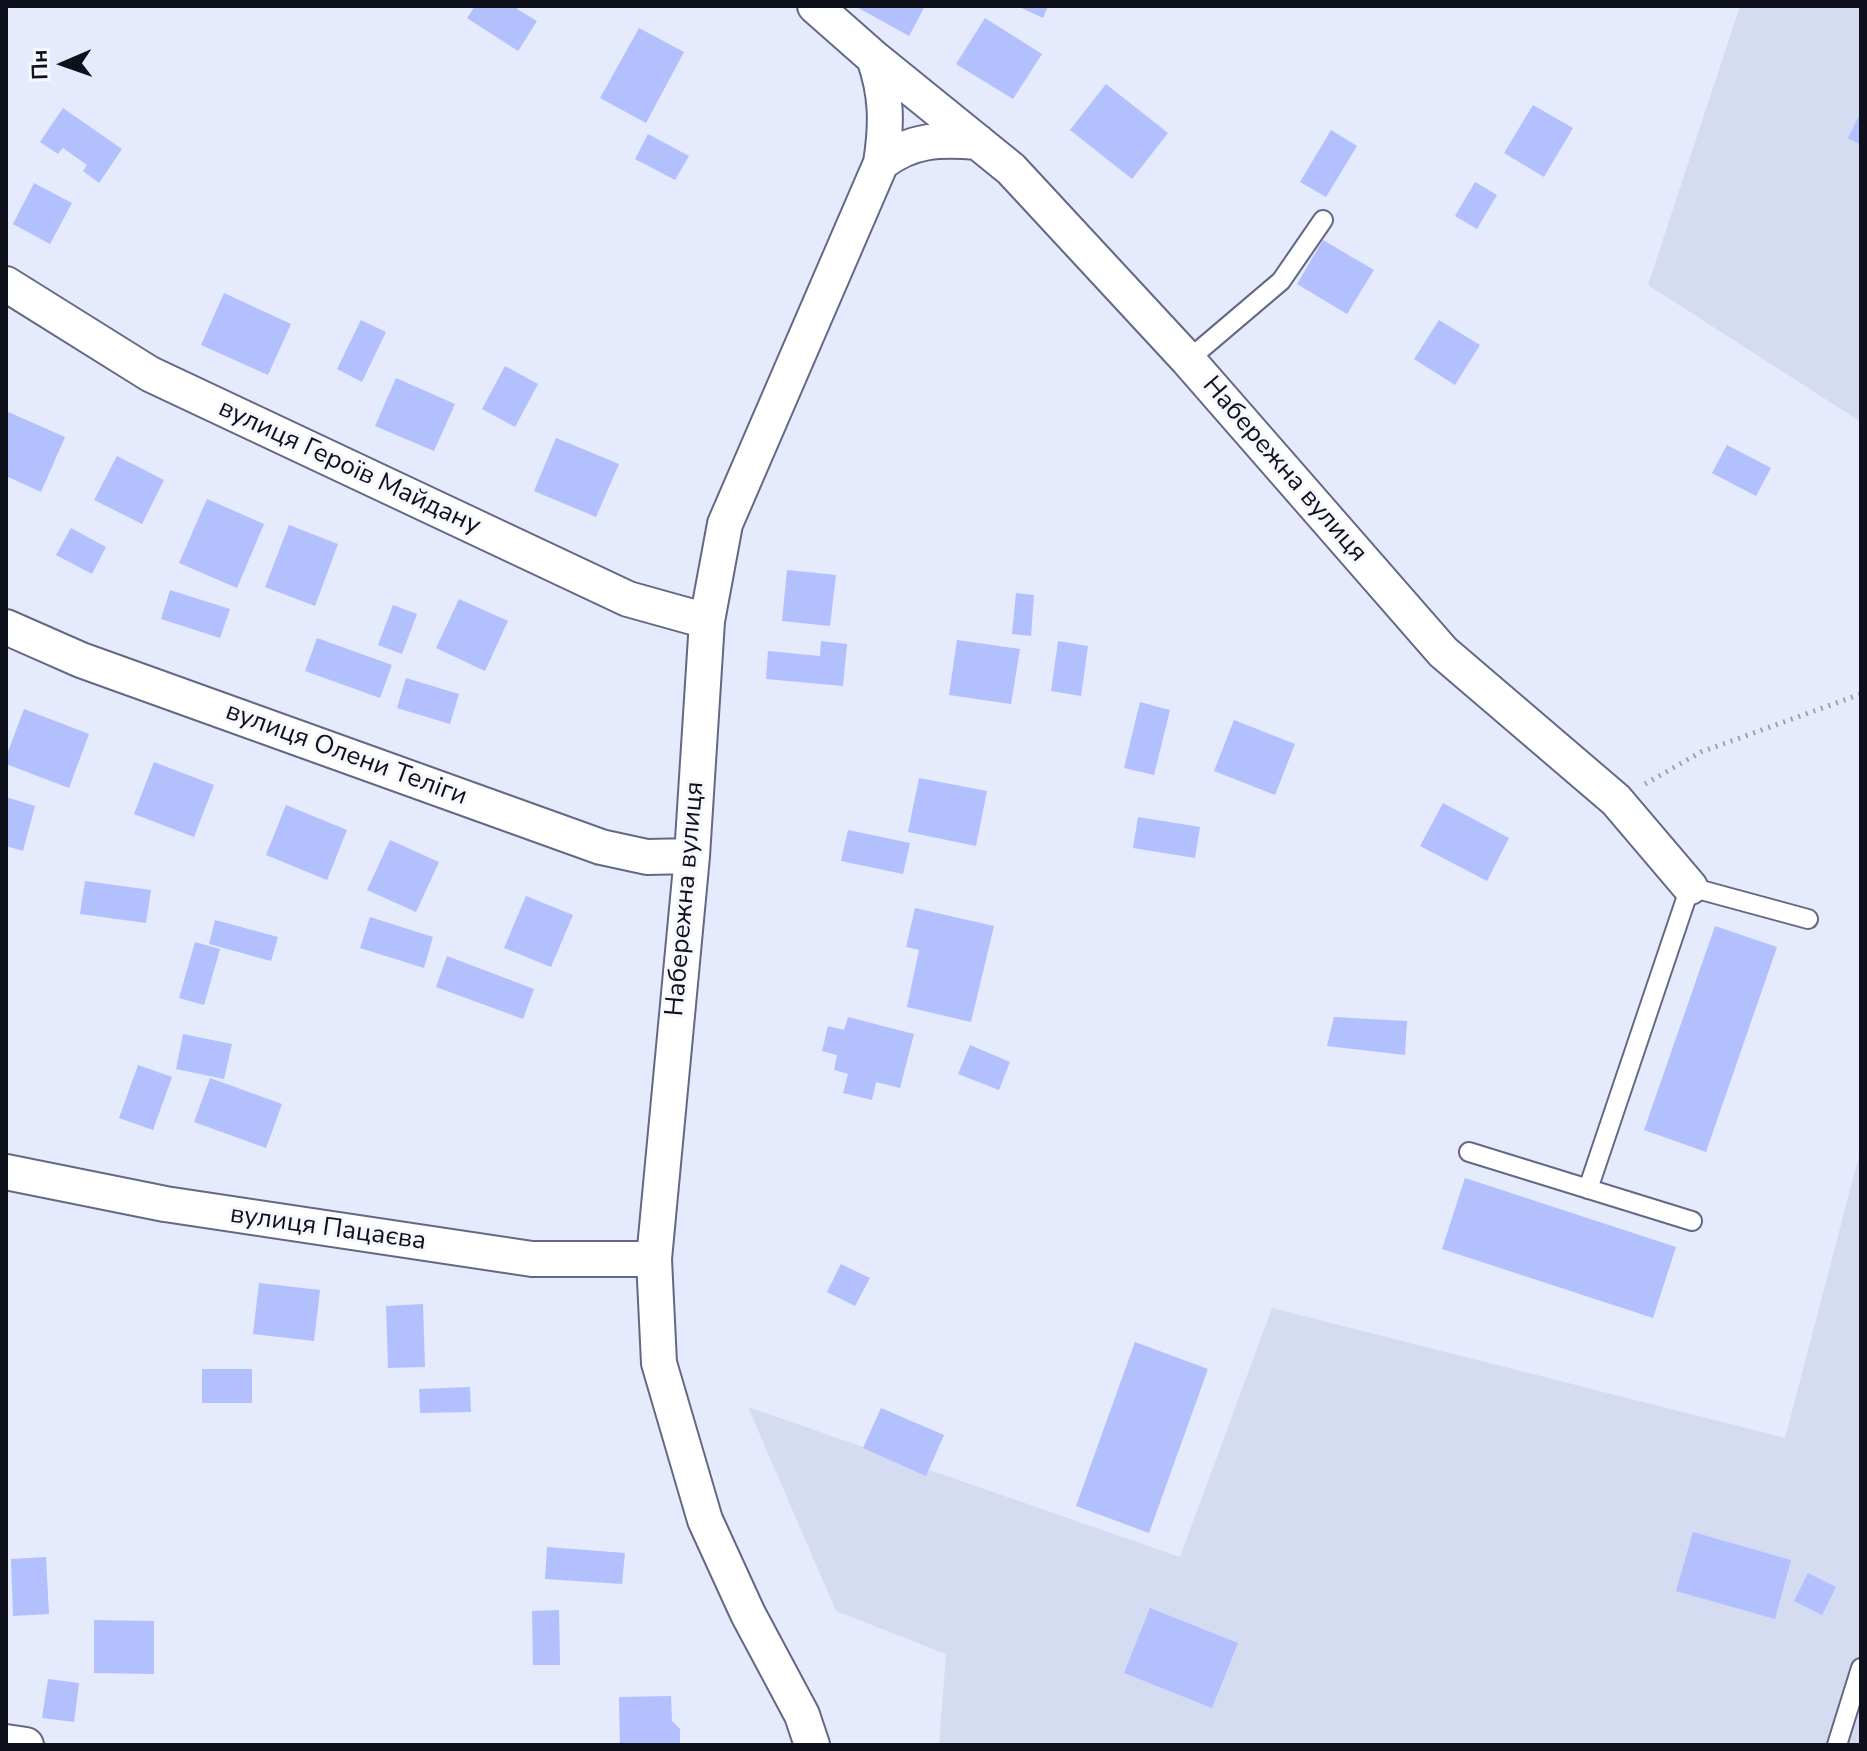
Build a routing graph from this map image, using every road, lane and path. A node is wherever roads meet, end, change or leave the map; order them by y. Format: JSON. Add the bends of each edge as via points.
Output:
{"nodes":[{"id":1,"x":815,"y":6,"type":"edge"},
{"id":2,"x":874,"y":58,"type":"junction"},
{"id":3,"x":978,"y":142,"type":"junction"},
{"id":4,"x":881,"y":163,"type":"junction"},
{"id":5,"x":1323,"y":220,"type":"dead end"},
{"id":6,"x":6,"y":284,"type":"edge"},
{"id":7,"x":1188,"y":360,"type":"junction"},
{"id":8,"x":707,"y":621,"type":"junction"},
{"id":9,"x":6,"y":627,"type":"edge"},
{"id":10,"x":1861,"y":694,"type":"edge"},
{"id":11,"x":1616,"y":800,"type":"junction"},
{"id":12,"x":692,"y":856,"type":"junction"},
{"id":13,"x":1690,"y":887,"type":"junction"},
{"id":14,"x":1808,"y":919,"type":"dead end"},
{"id":15,"x":1469,"y":1152,"type":"dead end"},
{"id":16,"x":6,"y":1172,"type":"edge"},
{"id":17,"x":1588,"y":1189,"type":"junction"},
{"id":18,"x":1692,"y":1221,"type":"dead end"},
{"id":19,"x":654,"y":1259,"type":"junction"},
{"id":20,"x":1861,"y":1668,"type":"edge"},
{"id":21,"x":6,"y":1742,"type":"edge"},
{"id":22,"x":26,"y":1745,"type":"edge"},
{"id":23,"x":812,"y":1745,"type":"edge"},
{"id":24,"x":1837,"y":1745,"type":"edge"}],
"edges":[{"from":1,"to":2,"type":"street","name":"Набережна вулиця"},
{"from":2,"to":3,"type":"street","name":"Набережна вулиця"},
{"from":2,"to":4,"type":"street","name":"Набережна вулиця","via":[[885,103]]},
{"from":3,"to":4,"type":"street","via":[[928,140]]},
{"from":3,"to":7,"type":"street","name":"Набережна вулиця","via":[[1011,169]]},
{"from":4,"to":8,"type":"street","name":"Набережна вулиця","via":[[725,524]]},
{"from":5,"to":7,"type":"lane","via":[[1281,281]]},
{"from":6,"to":8,"type":"street","name":"вулиця Героїв Майдану","via":[[150,374],[628,599]]},
{"from":7,"to":11,"type":"street","name":"Набережна вулиця","via":[[1443,652]]},
{"from":8,"to":12,"type":"street","name":"Набережна вулиця"},
{"from":9,"to":12,"type":"street","name":"вулиця Олени Теліги","via":[[81,660],[601,847],[647,857]]},
{"from":10,"to":11,"type":"path","via":[[1701,752]]},
{"from":11,"to":13,"type":"street","name":"Набережна вулиця"},
{"from":12,"to":19,"type":"street","name":"Набережна вулиця"},
{"from":13,"to":14,"type":"lane"},
{"from":13,"to":17,"type":"lane"},
{"from":15,"to":17,"type":"lane"},
{"from":16,"to":19,"type":"street","name":"вулиця Пацаєва","via":[[165,1204],[532,1259]]},
{"from":17,"to":18,"type":"lane"},
{"from":19,"to":23,"type":"street","name":"Набережна вулиця","via":[[659,1363],[705,1520]]},
{"from":20,"to":24,"type":"lane"},
{"from":21,"to":22,"type":"street"}]}
